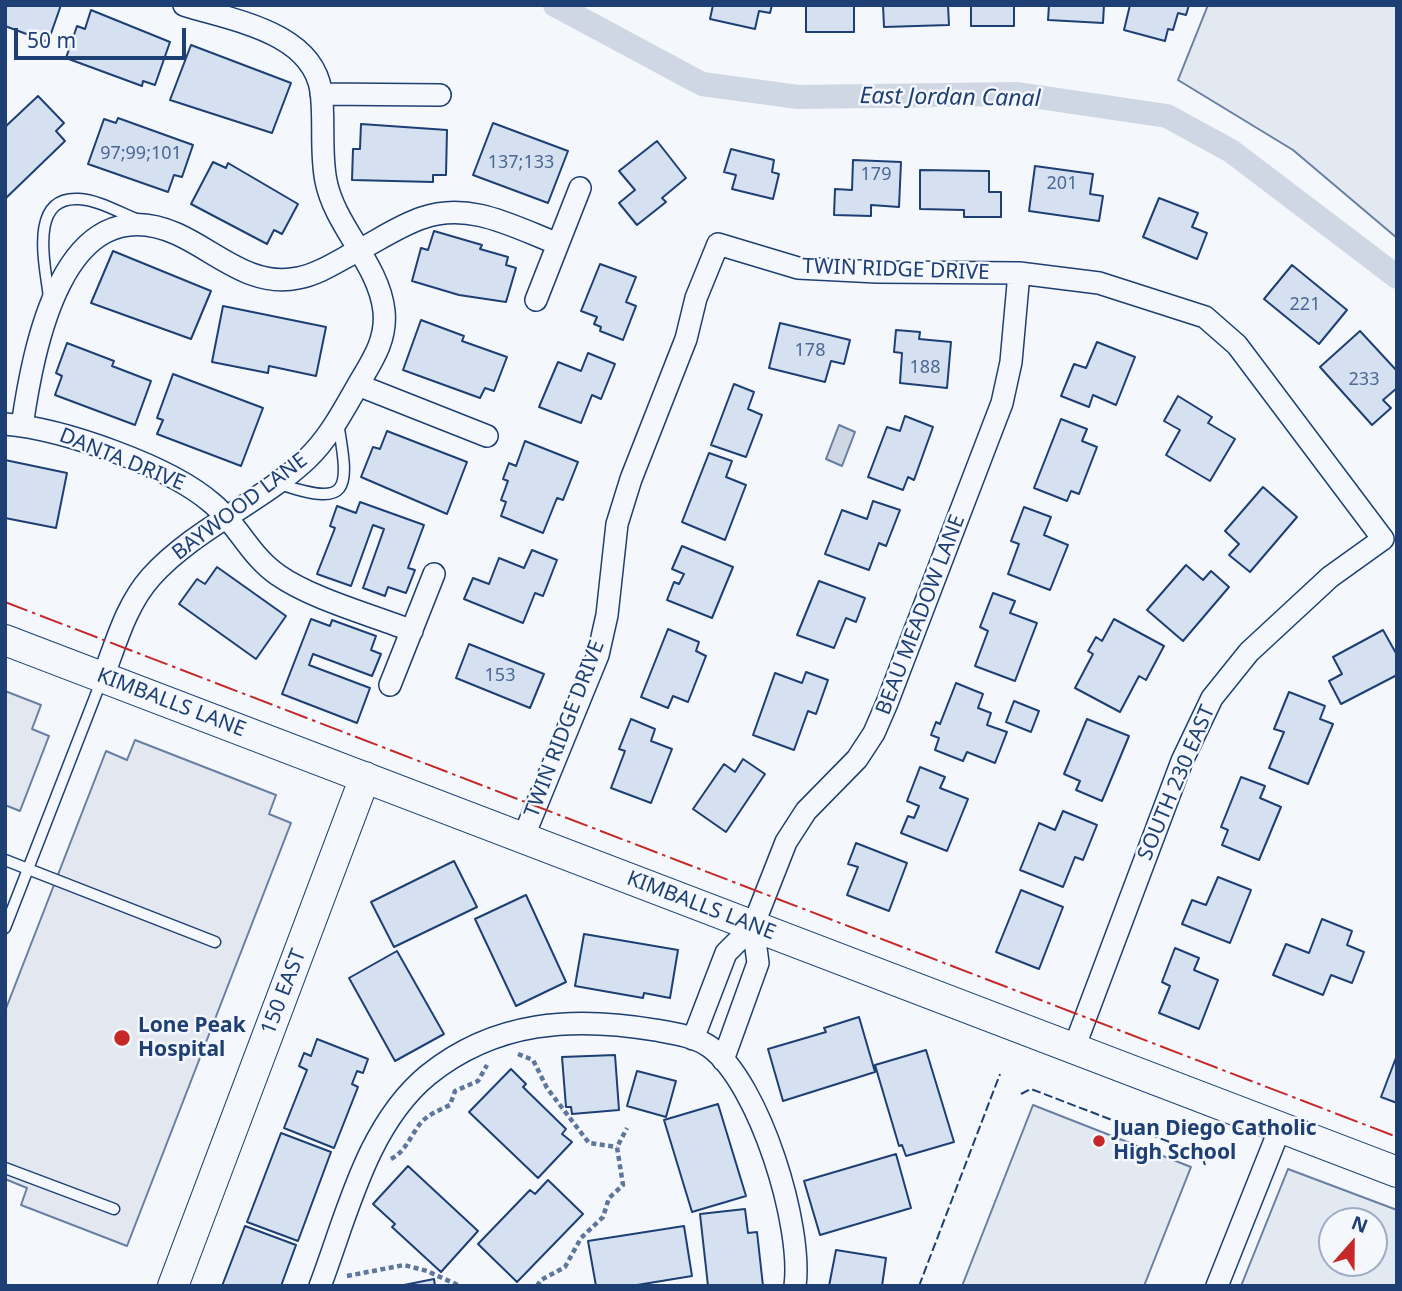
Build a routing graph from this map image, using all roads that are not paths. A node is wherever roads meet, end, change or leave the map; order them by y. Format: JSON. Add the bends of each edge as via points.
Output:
{"nodes":[{"id":1,"x":184,"y":5,"type":"edge"},
{"id":2,"x":321,"y":94,"type":"junction"},
{"id":3,"x":440,"y":95,"type":"dead end"},
{"id":4,"x":580,"y":188,"type":"dead end"},
{"id":5,"x":163,"y":230,"type":"junction"},
{"id":6,"x":558,"y":244,"type":"junction"},
{"id":7,"x":358,"y":251,"type":"junction"},
{"id":8,"x":1019,"y":274,"type":"junction"},
{"id":9,"x":536,"y":300,"type":"dead end"},
{"id":10,"x":50,"y":307,"type":"junction"},
{"id":11,"x":358,"y":385,"type":"junction"},
{"id":12,"x":337,"y":420,"type":"junction"},
{"id":13,"x":13,"y":425,"type":"edge"},
{"id":14,"x":487,"y":436,"type":"dead end"},
{"id":15,"x":277,"y":482,"type":"junction"},
{"id":16,"x":227,"y":518,"type":"junction"},
{"id":17,"x":1383,"y":539,"type":"joint"},
{"id":18,"x":434,"y":574,"type":"dead end"},
{"id":19,"x":412,"y":631,"type":"junction"},
{"id":20,"x":5,"y":640,"type":"edge"},
{"id":21,"x":103,"y":677,"type":"junction"},
{"id":22,"x":390,"y":685,"type":"dead end"},
{"id":23,"x":365,"y":777,"type":"junction"},
{"id":24,"x":523,"y":838,"type":"junction"},
{"id":25,"x":5,"y":860,"type":"edge"},
{"id":26,"x":29,"y":869,"type":"junction"},
{"id":27,"x":753,"y":926,"type":"junction"},
{"id":28,"x":5,"y":928,"type":"edge"},
{"id":29,"x":215,"y":942,"type":"dead end"},
{"id":30,"x":709,"y":1048,"type":"junction"},
{"id":31,"x":1074,"y":1048,"type":"junction"},
{"id":32,"x":1280,"y":1128,"type":"junction"},
{"id":33,"x":5,"y":1168,"type":"edge"},
{"id":34,"x":1397,"y":1172,"type":"edge"},
{"id":35,"x":114,"y":1209,"type":"dead end"},
{"id":36,"x":173,"y":1286,"type":"edge"},
{"id":37,"x":320,"y":1286,"type":"edge"},
{"id":38,"x":795,"y":1286,"type":"edge"},
{"id":39,"x":1217,"y":1286,"type":"edge"}],
"edges":[{"from":1,"to":2,"type":"street","name":"BAYWOOD LANE","via":[[270,34],[289,45],[318,78]]},
{"from":2,"to":3,"type":"street"},
{"from":2,"to":7,"type":"street","name":"BAYWOOD LANE","via":[[326,182]]},
{"from":4,"to":6,"type":"street"},
{"from":5,"to":7,"type":"street","via":[[244,272],[269,279],[311,275]]},
{"from":5,"to":10,"type":"street","via":[[124,228],[97,238],[66,269]]},
{"from":5,"to":10,"type":"lane","via":[[86,200],[60,203],[43,226]]},
{"from":6,"to":7,"type":"street","via":[[480,214],[452,211],[419,219]]},
{"from":6,"to":9,"type":"street"},
{"from":7,"to":11,"type":"street","name":"BAYWOOD LANE","via":[[380,296],[384,323],[378,350]]},
{"from":8,"to":17,"type":"street","name":"TWIN RIDGE DRIVE","via":[[1099,284],[1205,317],[1237,345]]},
{"from":8,"to":24,"type":"street","name":"TWIN RIDGE DRIVE","via":[[798,268],[718,244],[617,524],[598,655]]},
{"from":8,"to":27,"type":"street","name":"BEAU MEADOW LANE","via":[[1011,362],[1002,403],[887,703],[857,759],[806,810],[786,842]]},
{"from":10,"to":13,"type":"street"},
{"from":11,"to":12,"type":"street","name":"BAYWOOD LANE"},
{"from":11,"to":14,"type":"street"},
{"from":12,"to":15,"type":"street","name":"BAYWOOD LANE","via":[[318,448]]},
{"from":12,"to":15,"type":"lane","via":[[346,472],[341,486],[320,496]]},
{"from":13,"to":16,"type":"street","name":"DANTA DRIVE","via":[[76,439],[180,480]]},
{"from":15,"to":16,"type":"street","name":"BAYWOOD LANE"},
{"from":16,"to":19,"type":"street","name":"DANTA DRIVE","via":[[279,576]]},
{"from":16,"to":21,"type":"street","name":"BAYWOOD LANE","via":[[172,558],[143,586],[128,610]]},
{"from":17,"to":31,"type":"street","name":"SOUTH 230 EAST","via":[[1330,577],[1249,652],[1212,698],[1182,761]]},
{"from":18,"to":19,"type":"street"},
{"from":19,"to":22,"type":"street"},
{"from":20,"to":21,"type":"street","name":"KIMBALLS LANE"},
{"from":21,"to":23,"type":"street","name":"KIMBALLS LANE"},
{"from":21,"to":26,"type":"lane"},
{"from":23,"to":24,"type":"street","name":"KIMBALLS LANE"},
{"from":23,"to":36,"type":"street","name":"150 EAST"},
{"from":24,"to":27,"type":"street","name":"KIMBALLS LANE"},
{"from":25,"to":26,"type":"lane"},
{"from":26,"to":28,"type":"lane"},
{"from":26,"to":29,"type":"lane"},
{"from":27,"to":30,"type":"street","via":[[726,953]]},
{"from":27,"to":30,"type":"street","via":[[758,964]]},
{"from":27,"to":31,"type":"street","name":"KIMBALLS LANE"},
{"from":30,"to":37,"type":"street","via":[[640,1027],[538,1024],[481,1044],[436,1070],[404,1099],[383,1131]]},
{"from":30,"to":38,"type":"street","via":[[751,1100],[769,1146],[792,1221]]},
{"from":31,"to":32,"type":"street","name":"KIMBALLS LANE"},
{"from":32,"to":34,"type":"street","name":"KIMBALLS LANE"},
{"from":32,"to":39,"type":"street"},
{"from":33,"to":35,"type":"lane"}]}
